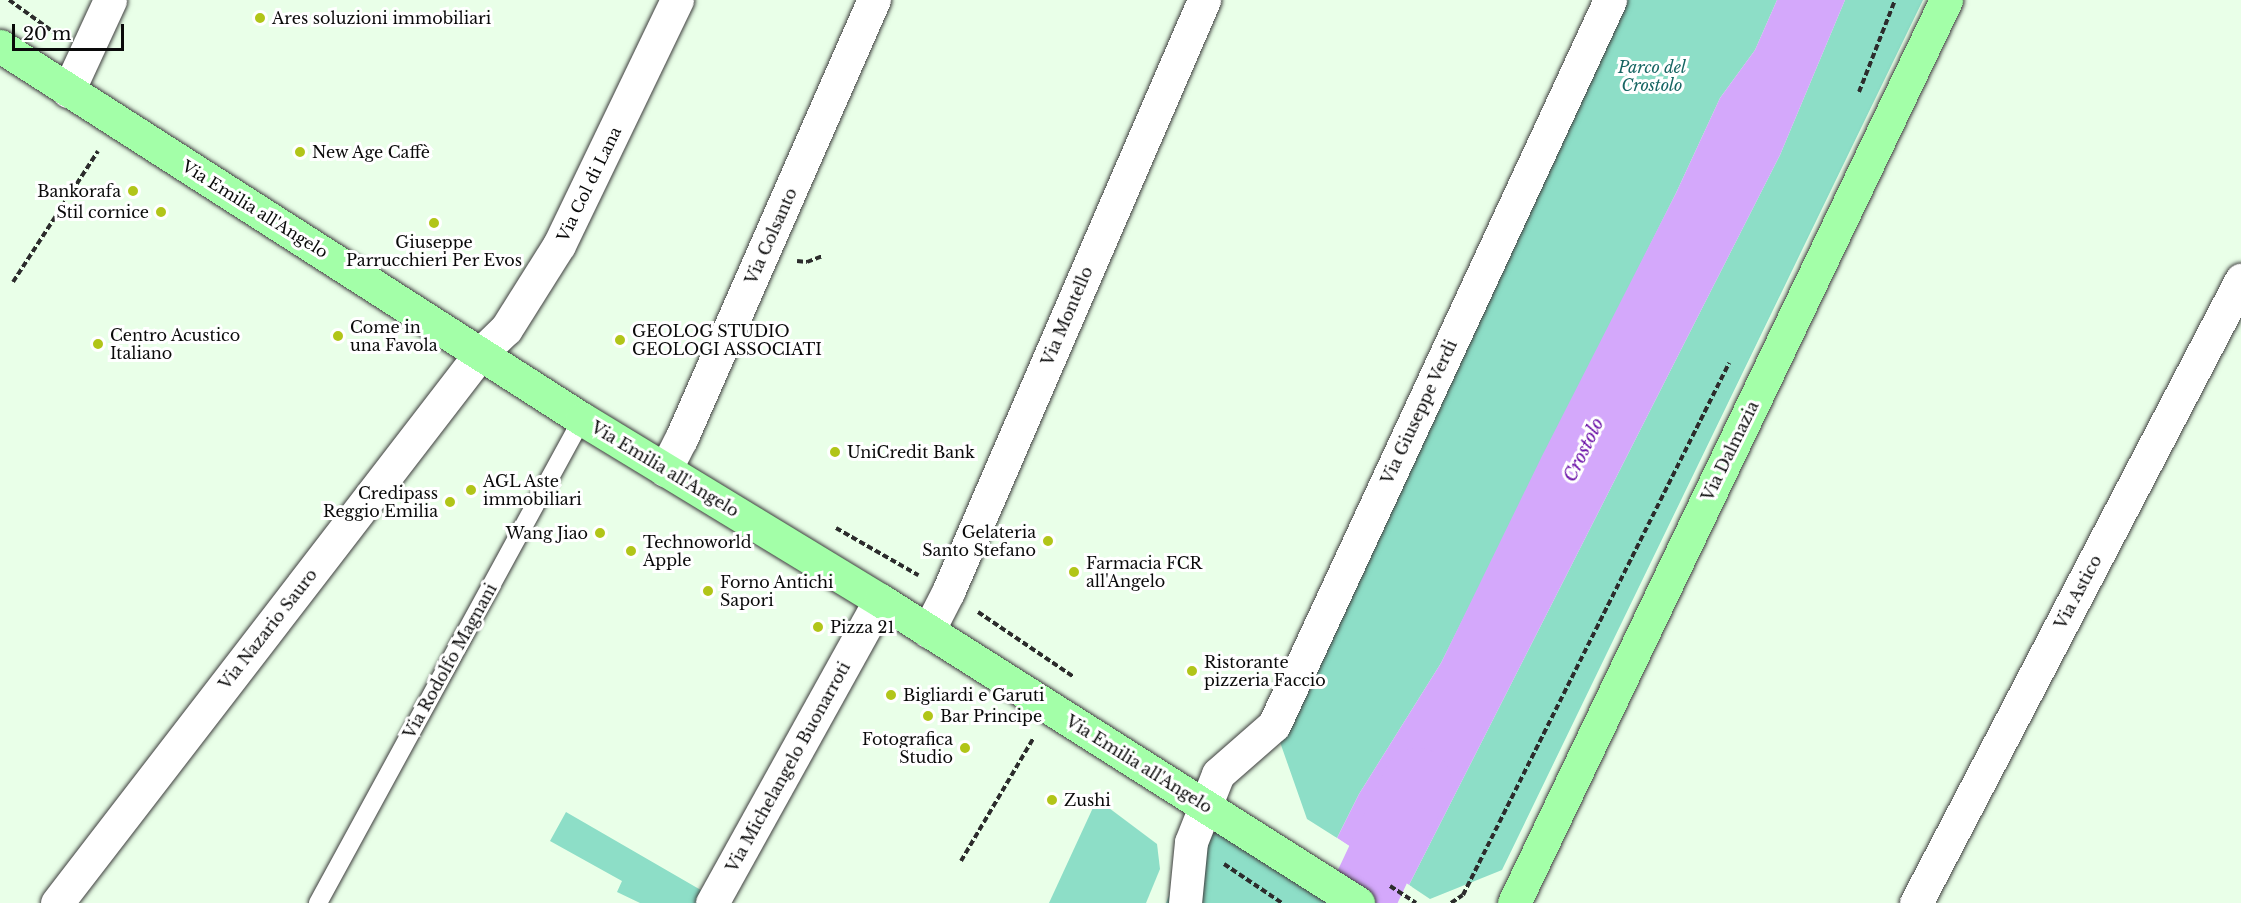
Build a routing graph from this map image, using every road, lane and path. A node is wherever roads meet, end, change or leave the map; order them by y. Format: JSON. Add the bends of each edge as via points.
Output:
{"nodes":[{"id":1,"x":9,"y":0,"type":"edge"},
{"id":2,"x":110,"y":0,"type":"edge"},
{"id":3,"x":677,"y":0,"type":"edge"},
{"id":4,"x":874,"y":0,"type":"edge"},
{"id":5,"x":1204,"y":0,"type":"edge"},
{"id":6,"x":1610,"y":0,"type":"edge"},
{"id":7,"x":1894,"y":0,"type":"edge"},
{"id":8,"x":1946,"y":0,"type":"edge"},
{"id":9,"x":2,"y":48,"type":"edge"},
{"id":10,"x":86,"y":56,"type":"junction"},
{"id":11,"x":68,"y":91,"type":"junction"},
{"id":12,"x":1857,"y":99,"type":"dead end"},
{"id":13,"x":100,"y":147,"type":"dead end"},
{"id":14,"x":823,"y":256,"type":"dead end"},
{"id":15,"x":807,"y":262,"type":"dead end"},
{"id":16,"x":2241,"y":280,"type":"edge"},
{"id":17,"x":14,"y":282,"type":"dead end"},
{"id":18,"x":480,"y":354,"type":"junction"},
{"id":19,"x":1734,"y":355,"type":"dead end"},
{"id":20,"x":582,"y":419,"type":"junction"},
{"id":21,"x":665,"y":470,"type":"junction"},
{"id":22,"x":828,"y":523,"type":"dead end"},
{"id":23,"x":948,"y":592,"type":"junction"},
{"id":24,"x":880,"y":600,"type":"junction"},
{"id":25,"x":928,"y":631,"type":"junction"},
{"id":26,"x":1083,"y":683,"type":"dead end"},
{"id":27,"x":1033,"y":739,"type":"dead end"},
{"id":28,"x":1206,"y":806,"type":"junction"},
{"id":29,"x":961,"y":861,"type":"dead end"},
{"id":30,"x":1266,"y":892,"type":"dead end"},
{"id":31,"x":57,"y":903,"type":"edge"},
{"id":32,"x":318,"y":903,"type":"edge"},
{"id":33,"x":712,"y":903,"type":"edge"},
{"id":34,"x":1185,"y":903,"type":"edge"},
{"id":35,"x":1282,"y":903,"type":"edge"},
{"id":36,"x":1358,"y":903,"type":"edge"},
{"id":37,"x":1451,"y":903,"type":"edge"},
{"id":38,"x":1514,"y":903,"type":"edge"},
{"id":39,"x":1916,"y":903,"type":"edge"}],
"edges":[{"from":1,"to":10,"type":"path"},
{"from":2,"to":10,"type":"street"},
{"from":3,"to":18,"type":"street","name":"Via Col di Lana","via":[[559,245],[506,329]]},
{"from":4,"to":21,"type":"street","name":"Via Colsanto"},
{"from":5,"to":23,"type":"street","name":"Via Montello"},
{"from":6,"to":28,"type":"street","name":"Via Giuseppe Verdi","via":[[1274,725],[1218,774]]},
{"from":7,"to":12,"type":"path"},
{"from":8,"to":38,"type":"main road","name":"Via Dalmazia"},
{"from":9,"to":11,"type":"main road","name":"Via Emilia all'Angelo"},
{"from":10,"to":11,"type":"street"},
{"from":11,"to":18,"type":"main road","name":"Via Emilia all'Angelo"},
{"from":13,"to":17,"type":"path"},
{"from":14,"to":15,"type":"path"},
{"from":16,"to":39,"type":"street","name":"Via Astico"},
{"from":18,"to":20,"type":"main road","name":"Via Emilia all'Angelo"},
{"from":18,"to":31,"type":"street","name":"Via Nazario Sauro"},
{"from":19,"to":37,"type":"path","via":[[1463,895]]},
{"from":20,"to":21,"type":"main road","name":"Via Emilia all'Angelo"},
{"from":20,"to":32,"type":"lane","name":"Via Rodolfo Magnani"},
{"from":21,"to":24,"type":"main road","name":"Via Emilia all'Angelo"},
{"from":22,"to":23,"type":"path"},
{"from":23,"to":25,"type":"street","name":"Via Montello"},
{"from":23,"to":26,"type":"path"},
{"from":24,"to":25,"type":"main road","name":"Via Emilia all'Angelo"},
{"from":24,"to":33,"type":"street","name":"Via Michelangelo Buonarroti"},
{"from":25,"to":28,"type":"main road","name":"Via Emilia all'Angelo"},
{"from":27,"to":29,"type":"path"},
{"from":28,"to":34,"type":"street","name":"Via Giuseppe Verdi","via":[[1191,842]]},
{"from":28,"to":36,"type":"main road","name":"Via Emilia all'Angelo"},
{"from":30,"to":35,"type":"path"}]}
